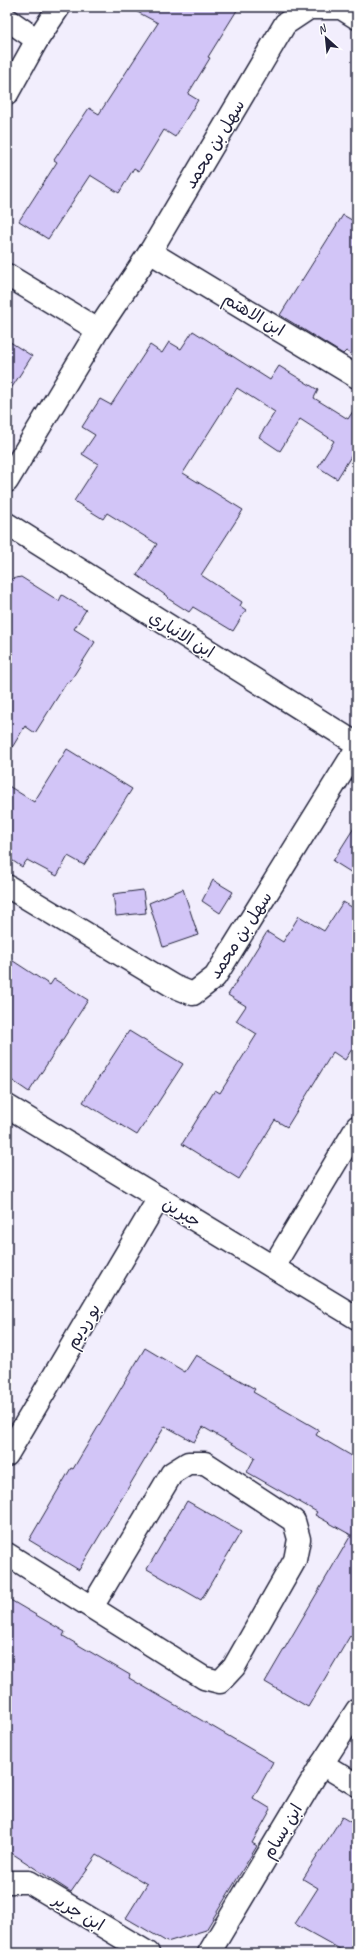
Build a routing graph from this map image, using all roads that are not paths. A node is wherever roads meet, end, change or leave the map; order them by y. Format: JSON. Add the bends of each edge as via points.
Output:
{"nodes":[{"id":1,"x":59,"y":7,"type":"edge"},
{"id":2,"x":357,"y":18,"type":"edge"},
{"id":3,"x":7,"y":19,"type":"edge"},
{"id":4,"x":37,"y":40,"type":"junction"},
{"id":5,"x":7,"y":94,"type":"edge"},
{"id":6,"x":150,"y":252,"type":"junction"},
{"id":7,"x":7,"y":275,"type":"edge"},
{"id":8,"x":98,"y":330,"type":"junction"},
{"id":9,"x":357,"y":377,"type":"edge"},
{"id":10,"x":7,"y":481,"type":"edge"},
{"id":11,"x":7,"y":524,"type":"edge"},
{"id":12,"x":357,"y":744,"type":"edge"},
{"id":13,"x":357,"y":748,"type":"edge"},
{"id":14,"x":7,"y":886,"type":"edge"},
{"id":15,"x":7,"y":1106,"type":"edge"},
{"id":16,"x":357,"y":1127,"type":"edge"},
{"id":17,"x":159,"y":1198,"type":"junction"},
{"id":18,"x":273,"y":1267,"type":"junction"},
{"id":19,"x":357,"y":1318,"type":"edge"},
{"id":20,"x":7,"y":1455,"type":"edge"},
{"id":21,"x":7,"y":1554,"type":"edge"},
{"id":22,"x":92,"y":1607,"type":"junction"},
{"id":23,"x":357,"y":1710,"type":"edge"},
{"id":24,"x":322,"y":1764,"type":"junction"},
{"id":25,"x":357,"y":1785,"type":"edge"},
{"id":26,"x":7,"y":1882,"type":"edge"},
{"id":27,"x":148,"y":1953,"type":"edge"},
{"id":28,"x":210,"y":1953,"type":"edge"}],
"edges":[{"from":1,"to":4,"type":"street"},
{"from":2,"to":6,"type":"street","name":"سهل بن محمد","via":[[341,8],[309,8],[284,24]]},
{"from":3,"to":4,"type":"street"},
{"from":4,"to":5,"type":"street"},
{"from":6,"to":8,"type":"street","name":"سهل بن محمد"},
{"from":6,"to":9,"type":"street","name":"ابن الاهتم"},
{"from":7,"to":8,"type":"street"},
{"from":8,"to":10,"type":"street","name":"سهل بن محمد"},
{"from":11,"to":12,"type":"street","name":"ابن الانباري"},
{"from":13,"to":14,"type":"street","name":"سهل بن محمد","via":[[215,977],[193,994],[173,986]]},
{"from":15,"to":17,"type":"street","name":"جبرين"},
{"from":16,"to":18,"type":"street"},
{"from":17,"to":18,"type":"street","name":"جبرين"},
{"from":17,"to":20,"type":"street","name":"بو رديم"},
{"from":18,"to":19,"type":"street","name":"جبرين"},
{"from":21,"to":22,"type":"street"},
{"from":22,"to":22,"type":"street","via":[[204,1678],[220,1682],[234,1667],[295,1560],[299,1539],[294,1521],[205,1463],[188,1463],[172,1473]]},
{"from":23,"to":24,"type":"street","name":"ابن بسام"},
{"from":24,"to":25,"type":"street"},
{"from":24,"to":28,"type":"street","name":"ابن بسام"},
{"from":26,"to":27,"type":"street","name":"ابن جرير","via":[[29,1882]]}]}
